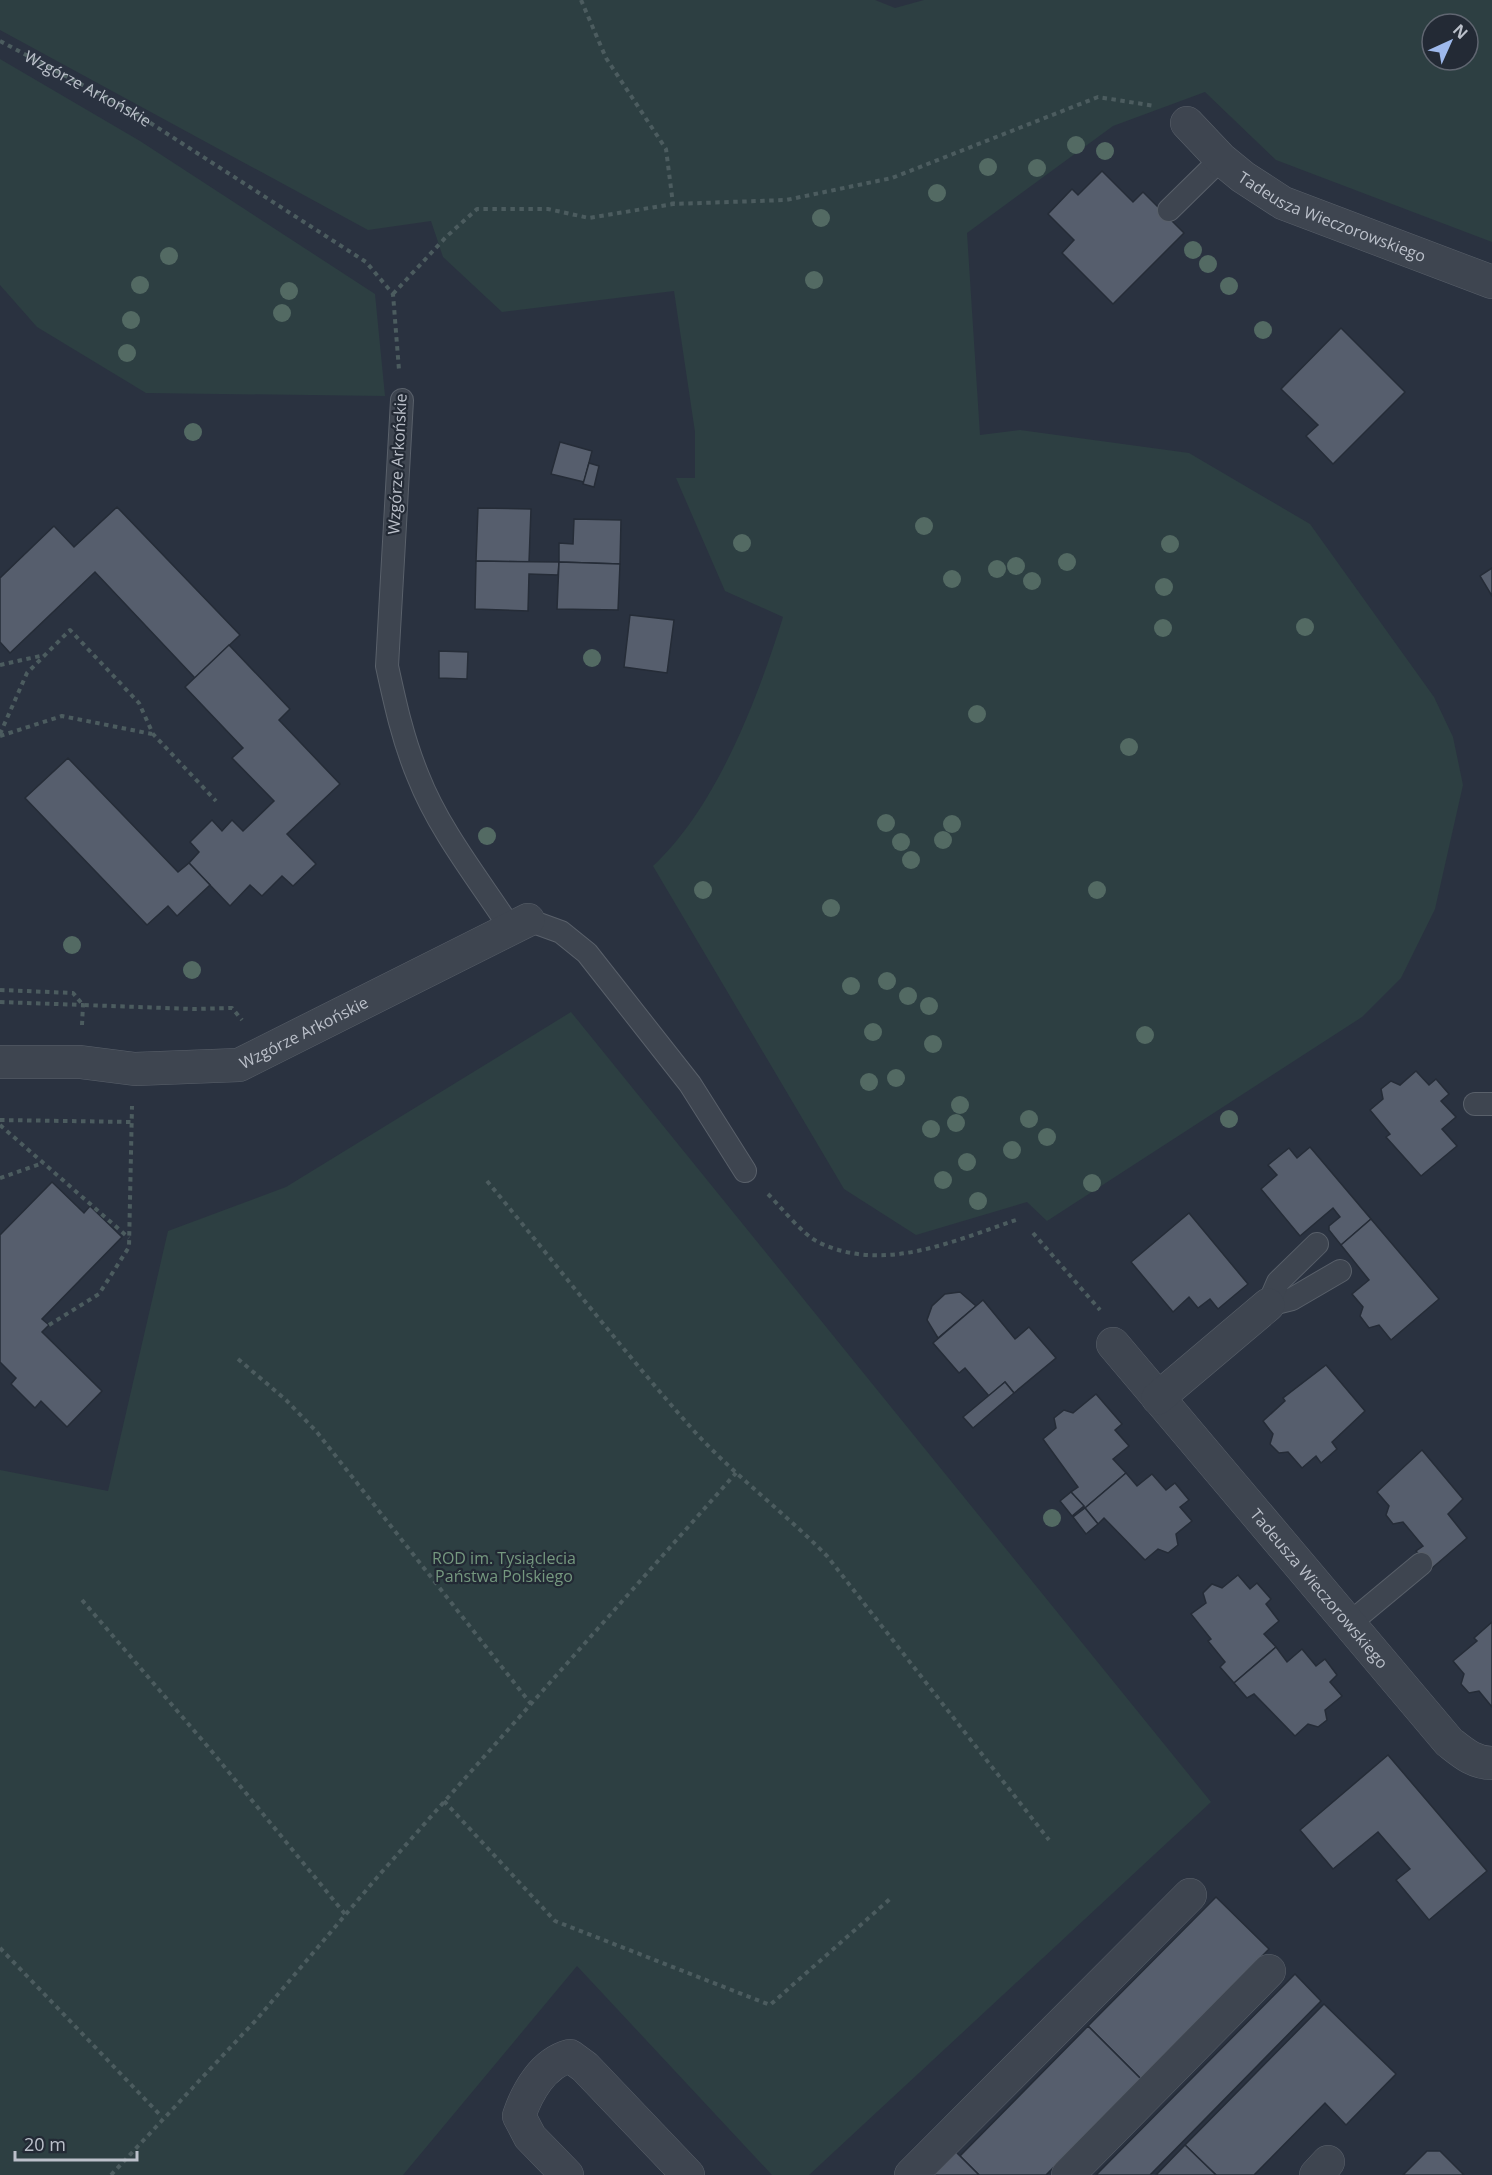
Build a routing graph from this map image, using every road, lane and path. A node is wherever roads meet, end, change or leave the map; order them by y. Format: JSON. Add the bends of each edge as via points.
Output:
{"nodes":[{"id":1,"x":581,"y":0,"type":"edge"},
{"id":2,"x":0,"y":41,"type":"edge"},
{"id":3,"x":1187,"y":123,"type":"joint"},
{"id":4,"x":1221,"y":159,"type":"junction"},
{"id":5,"x":673,"y":204,"type":"junction"},
{"id":6,"x":1169,"y":210,"type":"dead end"},
{"id":7,"x":1492,"y":282,"type":"edge"},
{"id":8,"x":393,"y":294,"type":"junction"},
{"id":9,"x":402,"y":400,"type":"joint"},
{"id":10,"x":41,"y":656,"type":"junction"},
{"id":11,"x":0,"y":665,"type":"edge"},
{"id":12,"x":153,"y":734,"type":"junction"},
{"id":13,"x":0,"y":735,"type":"edge"},
{"id":14,"x":216,"y":801,"type":"dead end"},
{"id":15,"x":519,"y":924,"type":"junction"},
{"id":16,"x":0,"y":990,"type":"edge"},
{"id":17,"x":0,"y":1002,"type":"edge"},
{"id":18,"x":83,"y":1005,"type":"junction"},
{"id":19,"x":268,"y":1051,"type":"junction"},
{"id":20,"x":0,"y":1062,"type":"edge"},
{"id":21,"x":80,"y":1062,"type":"junction"},
{"id":22,"x":135,"y":1069,"type":"junction"},
{"id":23,"x":0,"y":1120,"type":"edge"},
{"id":24,"x":131,"y":1122,"type":"junction"},
{"id":25,"x":0,"y":1125,"type":"edge"},
{"id":26,"x":43,"y":1162,"type":"junction"},
{"id":27,"x":745,"y":1171,"type":"joint"},
{"id":28,"x":0,"y":1178,"type":"edge"},
{"id":29,"x":487,"y":1181,"type":"dead end"},
{"id":30,"x":1016,"y":1220,"type":"dead end"},
{"id":31,"x":1033,"y":1233,"type":"dead end"},
{"id":32,"x":129,"y":1238,"type":"junction"},
{"id":33,"x":1317,"y":1244,"type":"dead end"},
{"id":34,"x":1340,"y":1270,"type":"dead end"},
{"id":35,"x":1268,"y":1305,"type":"junction"},
{"id":36,"x":49,"y":1325,"type":"dead end"},
{"id":37,"x":1113,"y":1344,"type":"joint"},
{"id":38,"x":238,"y":1359,"type":"dead end"},
{"id":39,"x":1158,"y":1398,"type":"junction"},
{"id":40,"x":736,"y":1473,"type":"junction"},
{"id":41,"x":1421,"y":1564,"type":"dead end"},
{"id":42,"x":82,"y":1600,"type":"dead end"},
{"id":43,"x":1350,"y":1623,"type":"junction"},
{"id":44,"x":531,"y":1704,"type":"junction"},
{"id":45,"x":1492,"y":1763,"type":"edge"},
{"id":46,"x":444,"y":1801,"type":"junction"},
{"id":47,"x":1049,"y":1840,"type":"dead end"},
{"id":48,"x":1190,"y":1895,"type":"dead end"},
{"id":49,"x":890,"y":1899,"type":"dead end"},
{"id":50,"x":345,"y":1914,"type":"junction"},
{"id":51,"x":0,"y":1948,"type":"edge"},
{"id":52,"x":1269,"y":1971,"type":"dead end"},
{"id":53,"x":162,"y":2117,"type":"junction"},
{"id":54,"x":111,"y":2175,"type":"edge"},
{"id":55,"x":567,"y":2175,"type":"edge"},
{"id":56,"x":688,"y":2175,"type":"edge"},
{"id":57,"x":911,"y":2175,"type":"edge"},
{"id":58,"x":1068,"y":2175,"type":"edge"}],
"edges":[{"from":1,"to":5,"type":"path","via":[[606,58],[666,149]]},
{"from":2,"to":8,"type":"path","name":"Wzgórze Arkońskie","via":[[135,113],[315,228],[366,262]]},
{"from":3,"to":4,"type":"street","name":"Tadeusza Wieczorowskiego"},
{"from":3,"to":5,"type":"path","via":[[1152,104],[1098,97],[892,178],[786,200]]},
{"from":4,"to":6,"type":"lane"},
{"from":4,"to":7,"type":"street","name":"Tadeusza Wieczorowskiego","via":[[1283,203]]},
{"from":5,"to":8,"type":"path","via":[[589,218],[548,209],[477,209]]},
{"from":8,"to":9,"type":"path","name":"Wzgórze Arkońskie"},
{"from":9,"to":15,"type":"lane","name":"Wzgórze Arkońskie","via":[[387,666],[396,709],[418,778],[436,813]]},
{"from":10,"to":11,"type":"path"},
{"from":10,"to":12,"type":"path","via":[[70,630],[140,703]]},
{"from":10,"to":13,"type":"path","via":[[27,673]]},
{"from":12,"to":13,"type":"path","via":[[62,716]]},
{"from":12,"to":14,"type":"path"},
{"from":15,"to":19,"type":"street","name":"Wzgórze Arkońskie"},
{"from":15,"to":27,"type":"lane","via":[[561,932],[587,953],[690,1084]]},
{"from":16,"to":18,"type":"path","via":[[73,993]]},
{"from":17,"to":18,"type":"path"},
{"from":18,"to":19,"type":"path","via":[[232,1008]]},
{"from":18,"to":21,"type":"path"},
{"from":19,"to":22,"type":"street","name":"Wzgórze Arkońskie","via":[[238,1065]]},
{"from":20,"to":21,"type":"street","name":"Wzgórze Arkońskie"},
{"from":21,"to":22,"type":"street","name":"Wzgórze Arkońskie"},
{"from":22,"to":24,"type":"path"},
{"from":23,"to":24,"type":"path"},
{"from":24,"to":32,"type":"path"},
{"from":25,"to":26,"type":"path"},
{"from":26,"to":28,"type":"path"},
{"from":26,"to":32,"type":"path"},
{"from":27,"to":30,"type":"path","via":[[816,1241],[849,1253],[888,1256],[931,1249]]},
{"from":29,"to":40,"type":"path","via":[[695,1432]]},
{"from":31,"to":37,"type":"path","via":[[1103,1313]]},
{"from":32,"to":36,"type":"path","via":[[129,1247],[99,1294]]},
{"from":33,"to":35,"type":"lane","via":[[1278,1282]]},
{"from":34,"to":35,"type":"lane","via":[[1292,1299]]},
{"from":35,"to":39,"type":"street"},
{"from":37,"to":39,"type":"street","name":"Tadeusza Wieczorowskiego"},
{"from":38,"to":44,"type":"path","via":[[316,1431]]},
{"from":39,"to":43,"type":"street","name":"Tadeusza Wieczorowskiego"},
{"from":40,"to":44,"type":"path"},
{"from":40,"to":47,"type":"path","via":[[827,1556]]},
{"from":41,"to":43,"type":"lane"},
{"from":42,"to":50,"type":"path"},
{"from":43,"to":45,"type":"street","name":"Tadeusza Wieczorowskiego","via":[[1449,1742],[1468,1757]]},
{"from":44,"to":46,"type":"path"},
{"from":46,"to":49,"type":"path","via":[[555,1921],[770,2005]]},
{"from":46,"to":50,"type":"path"},
{"from":48,"to":57,"type":"street"},
{"from":50,"to":53,"type":"path","via":[[257,2019]]},
{"from":51,"to":53,"type":"path"},
{"from":52,"to":58,"type":"street"},
{"from":53,"to":54,"type":"path"},
{"from":55,"to":56,"type":"street","via":[[530,2137],[519,2116],[527,2093],[556,2060],[570,2056]]}]}
